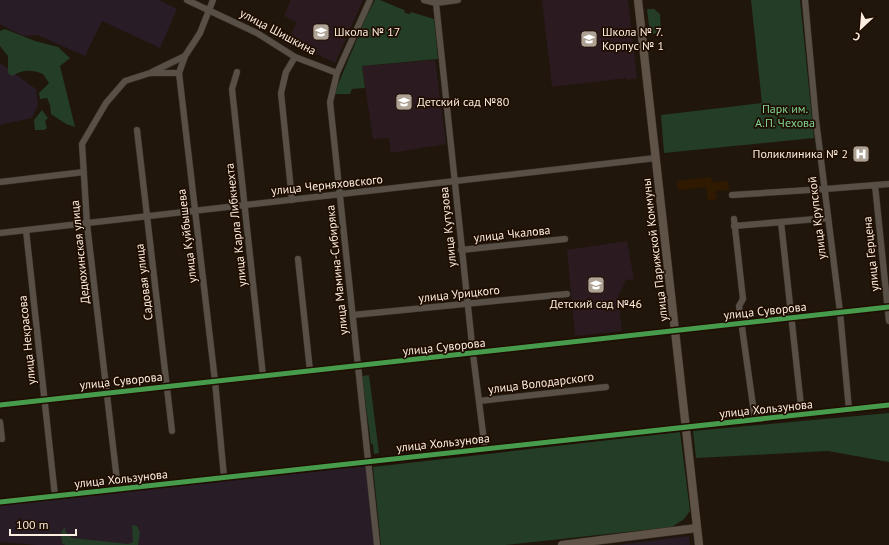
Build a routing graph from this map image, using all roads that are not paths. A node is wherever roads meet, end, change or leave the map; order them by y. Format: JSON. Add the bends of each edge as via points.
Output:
{"nodes":[{"id":1,"x":187,"y":0,"type":"edge"},
{"id":2,"x":213,"y":0,"type":"edge"},
{"id":3,"x":370,"y":0,"type":"edge"},
{"id":4,"x":424,"y":0,"type":"edge"},
{"id":5,"x":458,"y":0,"type":"edge"},
{"id":6,"x":638,"y":0,"type":"edge"},
{"id":7,"x":805,"y":0,"type":"edge"},
{"id":8,"x":436,"y":3,"type":"junction"},
{"id":9,"x":209,"y":9,"type":"junction"},
{"id":10,"x":185,"y":56,"type":"junction"},
{"id":11,"x":295,"y":57,"type":"junction"},
{"id":12,"x":237,"y":72,"type":"dead end"},
{"id":13,"x":150,"y":73,"type":"junction"},
{"id":14,"x":179,"y":73,"type":"junction"},
{"id":15,"x":337,"y":73,"type":"junction"},
{"id":16,"x":137,"y":130,"type":"dead end"},
{"id":17,"x":656,"y":158,"type":"junction"},
{"id":18,"x":84,"y":172,"type":"junction"},
{"id":19,"x":0,"y":182,"type":"edge"},
{"id":20,"x":455,"y":182,"type":"junction"},
{"id":21,"x":889,"y":184,"type":"edge"},
{"id":22,"x":875,"y":185,"type":"junction"},
{"id":23,"x":825,"y":190,"type":"junction"},
{"id":24,"x":732,"y":194,"type":"dead end"},
{"id":25,"x":339,"y":195,"type":"junction"},
{"id":26,"x":292,"y":200,"type":"junction"},
{"id":27,"x":245,"y":205,"type":"junction"},
{"id":28,"x":195,"y":211,"type":"junction"},
{"id":29,"x":147,"y":216,"type":"junction"},
{"id":30,"x":828,"y":218,"type":"junction"},
{"id":31,"x":734,"y":219,"type":"dead end"},
{"id":32,"x":781,"y":222,"type":"junction"},
{"id":33,"x":87,"y":224,"type":"junction"},
{"id":34,"x":734,"y":226,"type":"junction"},
{"id":35,"x":26,"y":230,"type":"junction"},
{"id":36,"x":0,"y":233,"type":"edge"},
{"id":37,"x":565,"y":238,"type":"dead end"},
{"id":38,"x":461,"y":250,"type":"junction"},
{"id":39,"x":298,"y":259,"type":"dead end"},
{"id":40,"x":567,"y":294,"type":"dead end"},
{"id":41,"x":467,"y":304,"type":"junction"},
{"id":42,"x":888,"y":307,"type":"edge"},
{"id":43,"x":840,"y":312,"type":"junction"},
{"id":44,"x":353,"y":315,"type":"junction"},
{"id":45,"x":791,"y":318,"type":"junction"},
{"id":46,"x":889,"y":321,"type":"edge"},
{"id":47,"x":742,"y":324,"type":"junction"},
{"id":48,"x":676,"y":331,"type":"junction"},
{"id":49,"x":472,"y":354,"type":"junction"},
{"id":50,"x":358,"y":366,"type":"junction"},
{"id":51,"x":310,"y":371,"type":"junction"},
{"id":52,"x":263,"y":376,"type":"junction"},
{"id":53,"x":215,"y":382,"type":"junction"},
{"id":54,"x":167,"y":387,"type":"junction"},
{"id":55,"x":606,"y":387,"type":"dead end"},
{"id":56,"x":106,"y":393,"type":"junction"},
{"id":57,"x":45,"y":400,"type":"junction"},
{"id":58,"x":479,"y":401,"type":"junction"},
{"id":59,"x":0,"y":404,"type":"edge"},
{"id":60,"x":889,"y":406,"type":"edge"},
{"id":61,"x":849,"y":410,"type":"junction"},
{"id":62,"x":802,"y":415,"type":"junction"},
{"id":63,"x":755,"y":420,"type":"junction"},
{"id":64,"x":0,"y":422,"type":"edge"},
{"id":65,"x":687,"y":427,"type":"junction"},
{"id":66,"x":172,"y":431,"type":"dead end"},
{"id":67,"x":2,"y":439,"type":"dead end"},
{"id":68,"x":485,"y":449,"type":"junction"},
{"id":69,"x":368,"y":462,"type":"junction"},
{"id":70,"x":224,"y":478,"type":"junction"},
{"id":71,"x":118,"y":489,"type":"junction"},
{"id":72,"x":55,"y":496,"type":"junction"},
{"id":73,"x":0,"y":502,"type":"edge"},
{"id":74,"x":697,"y":528,"type":"junction"},
{"id":75,"x":377,"y":545,"type":"edge"},
{"id":76,"x":562,"y":545,"type":"edge"},
{"id":77,"x":699,"y":545,"type":"edge"}],
"edges":[{"from":1,"to":9,"type":"street","name":"улица Шишкина"},
{"from":2,"to":9,"type":"street","name":"улица Куйбышева"},
{"from":3,"to":15,"type":"street","name":"улица Мамина-Сибиряка"},
{"from":4,"to":8,"type":"street"},
{"from":5,"to":8,"type":"street"},
{"from":6,"to":17,"type":"main road","name":"улица Парижской Коммуны"},
{"from":7,"to":23,"type":"street","name":"улица Крупской"},
{"from":8,"to":20,"type":"street","name":"улица Кутузова"},
{"from":9,"to":10,"type":"street","name":"улица Куйбышева","via":[[200,33]]},
{"from":9,"to":11,"type":"street","name":"улица Шишкина","via":[[257,32]]},
{"from":10,"to":13,"type":"street"},
{"from":10,"to":14,"type":"street","name":"улица Куйбышева"},
{"from":11,"to":15,"type":"street","name":"улица Шишкина"},
{"from":11,"to":26,"type":"street","via":[[286,72],[281,93]]},
{"from":12,"to":27,"type":"street","name":"улица Карла Либкнехта","via":[[232,89]]},
{"from":13,"to":14,"type":"street","name":"Дедюхинская улица"},
{"from":13,"to":18,"type":"street","name":"Дедюхинская улица","via":[[125,81],[106,103],[82,144]]},
{"from":14,"to":28,"type":"street","name":"улица Куйбышева"},
{"from":15,"to":25,"type":"street","name":"улица Мамина-Сибиряка","via":[[330,102]]},
{"from":16,"to":29,"type":"street","name":"Садовая улица"},
{"from":17,"to":20,"type":"street","name":"улица Черняховского"},
{"from":17,"to":48,"type":"main road","name":"улица Парижской Коммуны"},
{"from":18,"to":19,"type":"street"},
{"from":18,"to":33,"type":"street","name":"Дедюхинская улица"},
{"from":20,"to":25,"type":"street","name":"улица Черняховского"},
{"from":20,"to":38,"type":"street","name":"улица Кутузова"},
{"from":21,"to":22,"type":"street"},
{"from":22,"to":23,"type":"street"},
{"from":22,"to":42,"type":"street","name":"улица Герцена"},
{"from":23,"to":24,"type":"street"},
{"from":23,"to":30,"type":"street","name":"улица Крупской"},
{"from":25,"to":26,"type":"street","name":"улица Черняховского"},
{"from":25,"to":44,"type":"street","name":"улица Мамина-Сибиряка"},
{"from":26,"to":27,"type":"street","name":"улица Черняховского"},
{"from":27,"to":28,"type":"street","name":"улица Черняховского"},
{"from":27,"to":52,"type":"street","name":"улица Карла Либкнехта"},
{"from":28,"to":29,"type":"street","name":"улица Черняховского"},
{"from":28,"to":53,"type":"street","name":"улица Куйбышева"},
{"from":29,"to":33,"type":"street","name":"улица Черняховского"},
{"from":29,"to":54,"type":"street","name":"Садовая улица"},
{"from":30,"to":32,"type":"street"},
{"from":30,"to":43,"type":"street","name":"улица Крупской"},
{"from":31,"to":34,"type":"street"},
{"from":32,"to":34,"type":"street"},
{"from":32,"to":45,"type":"street"},
{"from":33,"to":35,"type":"street","name":"улица Черняховского"},
{"from":33,"to":56,"type":"street","name":"Дедюхинская улица"},
{"from":34,"to":47,"type":"street","via":[[743,299],[739,306]]},
{"from":35,"to":36,"type":"street","name":"улица Черняховского"},
{"from":35,"to":57,"type":"street","name":"улица Некрасова"},
{"from":37,"to":38,"type":"street","name":"улица Чкалова"},
{"from":38,"to":41,"type":"street","name":"улица Кутузова"},
{"from":39,"to":51,"type":"street"},
{"from":40,"to":41,"type":"street","name":"улица Урицкого"},
{"from":41,"to":44,"type":"street","name":"улица Урицкого"},
{"from":41,"to":49,"type":"street","name":"улица Кутузова"},
{"from":42,"to":43,"type":"street","name":"улица Суворова"},
{"from":42,"to":46,"type":"street","name":"улица Герцена"},
{"from":43,"to":45,"type":"street","name":"улица Суворова"},
{"from":43,"to":61,"type":"street","name":"улица Крупской"},
{"from":44,"to":50,"type":"street","name":"улица Мамина-Сибиряка"},
{"from":45,"to":47,"type":"street","name":"улица Суворова"},
{"from":45,"to":62,"type":"street"},
{"from":47,"to":48,"type":"street","name":"улица Суворова"},
{"from":47,"to":63,"type":"street"},
{"from":48,"to":49,"type":"street","name":"улица Суворова"},
{"from":48,"to":65,"type":"main road","name":"улица Парижской Коммуны"},
{"from":49,"to":50,"type":"street","name":"улица Суворова"},
{"from":49,"to":58,"type":"street","name":"улица Кутузова"},
{"from":50,"to":51,"type":"street","name":"улица Суворова"},
{"from":50,"to":69,"type":"street","name":"улица Мамина-Сибиряка"},
{"from":51,"to":52,"type":"street","name":"улица Суворова"},
{"from":52,"to":53,"type":"street","name":"улица Суворова"},
{"from":53,"to":54,"type":"street","name":"улица Суворова"},
{"from":53,"to":70,"type":"street","name":"улица Куйбышева"},
{"from":54,"to":56,"type":"street","name":"улица Суворова"},
{"from":54,"to":66,"type":"street","name":"Садовая улица"},
{"from":55,"to":58,"type":"street","name":"улица Володарского"},
{"from":56,"to":57,"type":"street","name":"улица Суворова"},
{"from":56,"to":71,"type":"street","name":"Дедюхинская улица"},
{"from":57,"to":59,"type":"street","name":"улица Суворова"},
{"from":57,"to":72,"type":"street","name":"улица Некрасова"},
{"from":58,"to":68,"type":"street","name":"улица Кутузова"},
{"from":60,"to":61,"type":"street","name":"улица Хользунова"},
{"from":61,"to":62,"type":"street","name":"улица Хользунова"},
{"from":62,"to":63,"type":"street","name":"улица Хользунова"},
{"from":63,"to":65,"type":"street","name":"улица Хользунова"},
{"from":64,"to":67,"type":"street"},
{"from":65,"to":68,"type":"street","name":"улица Хользунова"},
{"from":65,"to":74,"type":"main road","name":"улица Парижской Коммуны"},
{"from":68,"to":69,"type":"street","name":"улица Хользунова"},
{"from":69,"to":70,"type":"street","name":"улица Хользунова"},
{"from":69,"to":75,"type":"street","name":"улица Мамина-Сибиряка"},
{"from":70,"to":71,"type":"street","name":"улица Хользунова"},
{"from":71,"to":72,"type":"street","name":"улица Хользунова"},
{"from":72,"to":73,"type":"street","name":"улица Хользунова"},
{"from":74,"to":76,"type":"main road"},
{"from":74,"to":77,"type":"main road","name":"улица Парижской Коммуны"}]}
